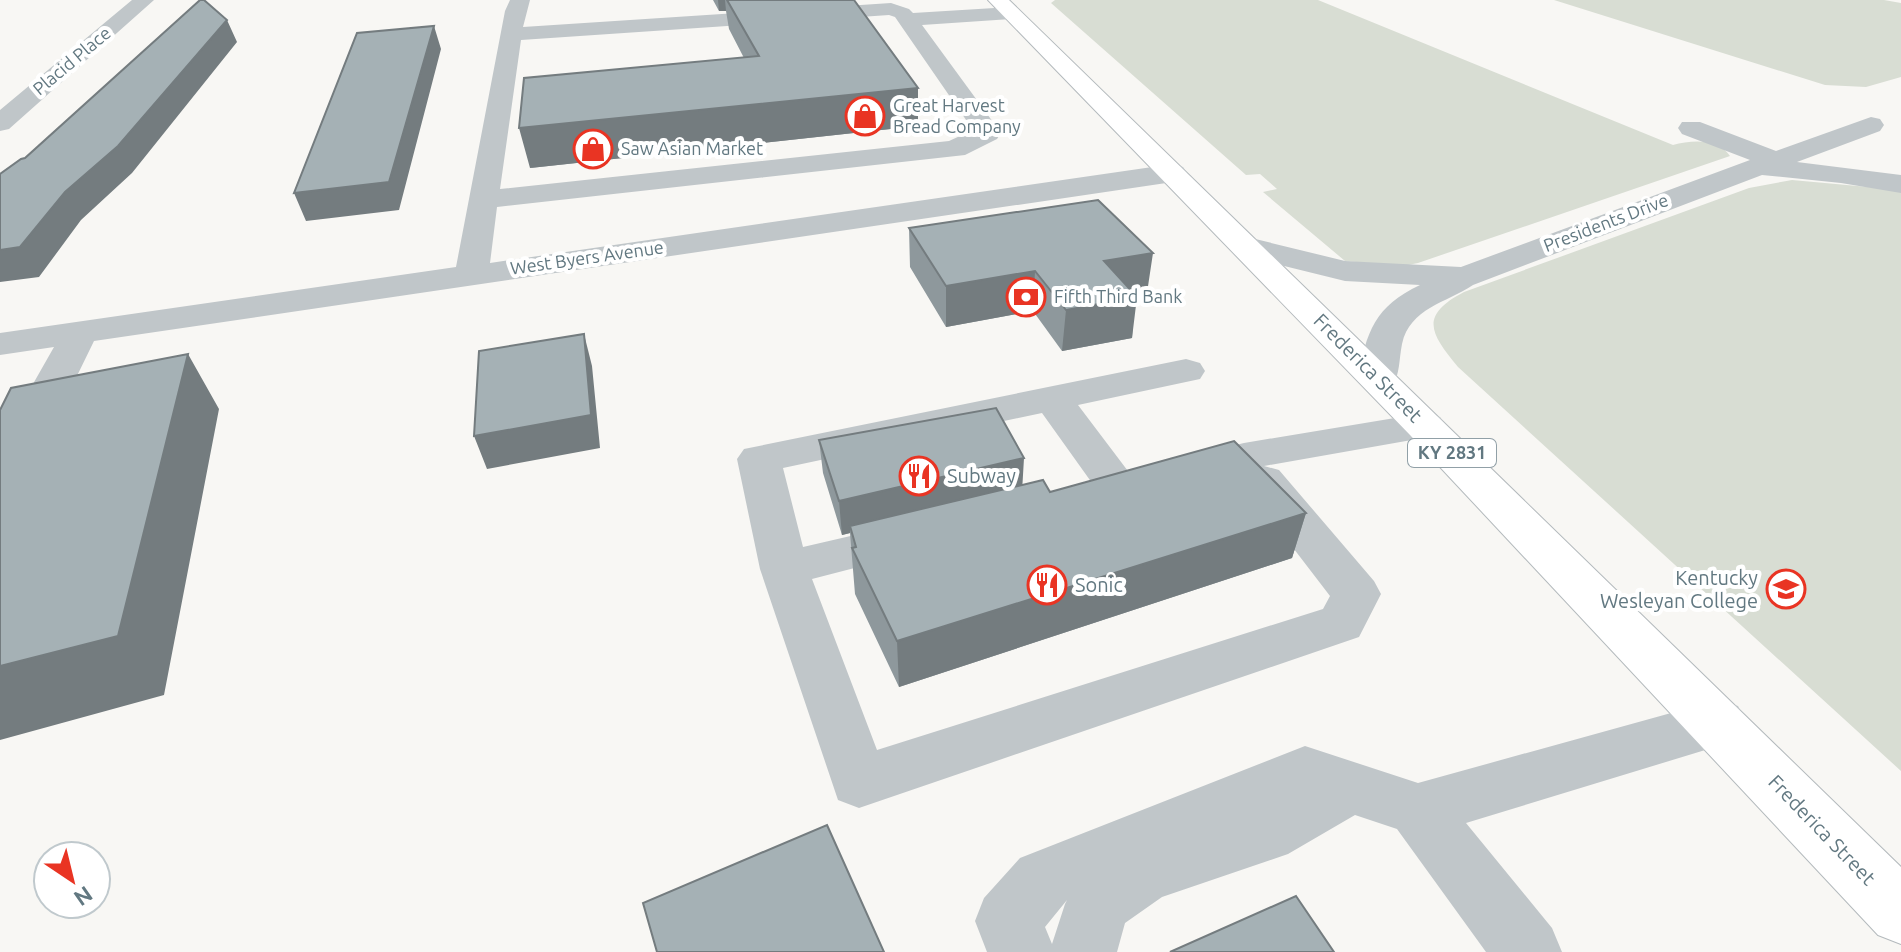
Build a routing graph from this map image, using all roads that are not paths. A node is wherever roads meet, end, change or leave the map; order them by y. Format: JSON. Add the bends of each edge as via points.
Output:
{"nodes":[{"id":1,"x":144,"y":0,"type":"edge"},
{"id":2,"x":520,"y":0,"type":"edge"},
{"id":3,"x":1004,"y":7,"type":"edge"},
{"id":4,"x":908,"y":20,"type":"junction"},
{"id":5,"x":511,"y":34,"type":"junction"},
{"id":6,"x":0,"y":123,"type":"edge"},
{"id":7,"x":1691,"y":128,"type":"dead end"},
{"id":8,"x":1884,"y":128,"type":"dead end"},
{"id":9,"x":1762,"y":165,"type":"junction"},
{"id":10,"x":1173,"y":173,"type":"junction"},
{"id":11,"x":1901,"y":184,"type":"edge"},
{"id":12,"x":483,"y":200,"type":"junction"},
{"id":13,"x":1247,"y":247,"type":"junction"},
{"id":14,"x":471,"y":275,"type":"junction"},
{"id":15,"x":1464,"y":277,"type":"junction"},
{"id":16,"x":80,"y":333,"type":"junction"},
{"id":17,"x":0,"y":344,"type":"edge"},
{"id":18,"x":1186,"y":371,"type":"dead end"},
{"id":19,"x":1378,"y":379,"type":"junction"},
{"id":20,"x":1043,"y":400,"type":"junction"},
{"id":21,"x":1425,"y":426,"type":"junction"},
{"id":22,"x":1244,"y":456,"type":"junction"},
{"id":23,"x":0,"y":491,"type":"edge"},
{"id":24,"x":951,"y":528,"type":"edge"},
{"id":25,"x":784,"y":569,"type":"junction"},
{"id":26,"x":1718,"y":723,"type":"junction"},
{"id":27,"x":1350,"y":787,"type":"junction"},
{"id":28,"x":1418,"y":810,"type":"junction"},
{"id":29,"x":1901,"y":912,"type":"edge"},
{"id":30,"x":1021,"y":952,"type":"edge"},
{"id":31,"x":1083,"y":952,"type":"edge"},
{"id":32,"x":1528,"y":952,"type":"edge"}],
"edges":[{"from":1,"to":6,"type":"street","name":"Placid Place"},
{"from":2,"to":5,"type":"street"},
{"from":3,"to":4,"type":"street"},
{"from":3,"to":10,"type":"main road","name":"Frederica Street","number":"KY 2831"},
{"from":4,"to":5,"type":"street","via":[[891,9]]},
{"from":4,"to":12,"type":"street","via":[[988,133],[955,149]]},
{"from":5,"to":12,"type":"street"},
{"from":7,"to":9,"type":"street"},
{"from":8,"to":9,"type":"street","name":"Presidents Drive"},
{"from":9,"to":11,"type":"street","name":"Presidents Drive"},
{"from":9,"to":15,"type":"street","name":"Presidents Drive"},
{"from":10,"to":13,"type":"main road","name":"Frederica Street","number":"KY 2831"},
{"from":10,"to":14,"type":"street","name":"West Byers Avenue"},
{"from":12,"to":14,"type":"street"},
{"from":13,"to":15,"type":"street","name":"Presidents Drive","via":[[1345,271]]},
{"from":13,"to":19,"type":"main road","name":"Frederica Street","number":"KY 2831"},
{"from":14,"to":16,"type":"street","name":"West Byers Avenue"},
{"from":15,"to":19,"type":"street","name":"Presidents Drive","via":[[1400,309],[1381,350]]},
{"from":16,"to":17,"type":"street","name":"West Byers Avenue"},
{"from":16,"to":23,"type":"street"},
{"from":18,"to":20,"type":"street"},
{"from":19,"to":21,"type":"main road","name":"Frederica Street","number":"KY 2831"},
{"from":20,"to":22,"type":"street","via":[[1096,493]]},
{"from":20,"to":25,"type":"street","via":[[1032,422],[816,467],[768,498]]},
{"from":21,"to":22,"type":"street"},
{"from":21,"to":26,"type":"main road","name":"Frederica Street","number":"KY 2831"},
{"from":22,"to":25,"type":"street","via":[[1356,594],[1341,623],[859,782]]},
{"from":24,"to":25,"type":"street"},
{"from":26,"to":28,"type":"street"},
{"from":26,"to":29,"type":"main road","name":"Frederica Street","number":"KY 2831"},
{"from":27,"to":28,"type":"street"},
{"from":27,"to":30,"type":"street","via":[[1305,771],[1043,879],[1008,921]]},
{"from":27,"to":31,"type":"street","via":[[1266,834],[1142,874],[1098,904]]},
{"from":28,"to":32,"type":"street"}]}
